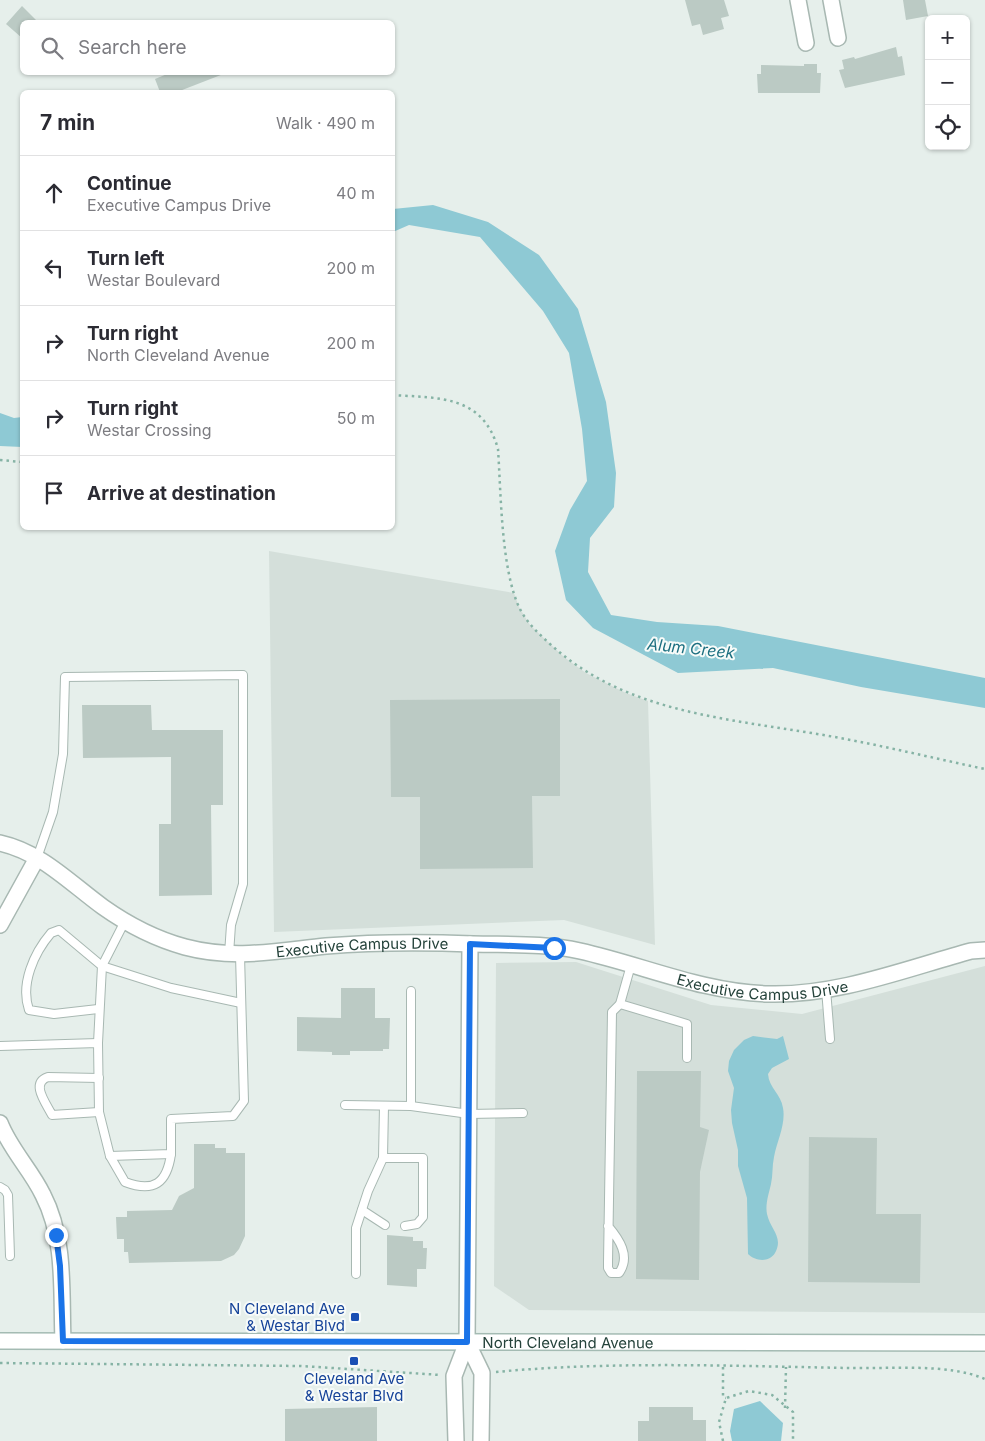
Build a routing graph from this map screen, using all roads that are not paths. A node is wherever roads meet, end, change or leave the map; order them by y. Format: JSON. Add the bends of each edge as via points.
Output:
{"nodes":[{"id":1,"x":798,"y":0,"type":"edge"},
{"id":2,"x":831,"y":0,"type":"edge"},
{"id":3,"x":838,"y":38,"type":"dead end"},
{"id":4,"x":806,"y":43,"type":"dead end"},
{"id":5,"x":0,"y":843,"type":"edge"},
{"id":6,"x":37,"y":858,"type":"junction"},
{"id":7,"x":125,"y":921,"type":"junction"},
{"id":8,"x":0,"y":925,"type":"edge"},
{"id":9,"x":470,"y":944,"type":"junction"},
{"id":10,"x":985,"y":950,"type":"edge"},
{"id":11,"x":235,"y":954,"type":"junction"},
{"id":12,"x":631,"y":965,"type":"junction"},
{"id":13,"x":102,"y":966,"type":"junction"},
{"id":14,"x":826,"y":989,"type":"junction"},
{"id":15,"x":411,"y":991,"type":"dead end"},
{"id":16,"x":241,"y":1003,"type":"junction"},
{"id":17,"x":620,"y":1004,"type":"junction"},
{"id":18,"x":98,"y":1009,"type":"junction"},
{"id":19,"x":830,"y":1040,"type":"dead end"},
{"id":20,"x":98,"y":1042,"type":"junction"},
{"id":21,"x":0,"y":1046,"type":"edge"},
{"id":22,"x":687,"y":1058,"type":"dead end"},
{"id":23,"x":99,"y":1078,"type":"junction"},
{"id":24,"x":345,"y":1106,"type":"dead end"},
{"id":25,"x":384,"y":1106,"type":"junction"},
{"id":26,"x":410,"y":1106,"type":"junction"},
{"id":27,"x":99,"y":1112,"type":"junction"},
{"id":28,"x":523,"y":1113,"type":"dead end"},
{"id":29,"x":469,"y":1114,"type":"junction"},
{"id":30,"x":0,"y":1123,"type":"edge"},
{"id":31,"x":172,"y":1154,"type":"junction"},
{"id":32,"x":110,"y":1156,"type":"junction"},
{"id":33,"x":383,"y":1158,"type":"junction"},
{"id":34,"x":0,"y":1187,"type":"edge"},
{"id":35,"x":362,"y":1210,"type":"junction"},
{"id":36,"x":385,"y":1225,"type":"dead end"},
{"id":37,"x":405,"y":1226,"type":"dead end"},
{"id":38,"x":608,"y":1226,"type":"junction"},
{"id":39,"x":10,"y":1256,"type":"dead end"},
{"id":40,"x":356,"y":1274,"type":"dead end"},
{"id":41,"x":0,"y":1341,"type":"edge"},
{"id":42,"x":63,"y":1341,"type":"junction"},
{"id":43,"x":467,"y":1342,"type":"junction"},
{"id":44,"x":985,"y":1343,"type":"edge"},
{"id":45,"x":456,"y":1441,"type":"edge"},
{"id":46,"x":482,"y":1441,"type":"edge"}],
"edges":[{"from":1,"to":4,"type":"street"},
{"from":2,"to":3,"type":"street"},
{"from":5,"to":6,"type":"street","name":"Executive Campus Drive"},
{"from":6,"to":7,"type":"street","name":"Executive Campus Drive"},
{"from":6,"to":8,"type":"street"},
{"from":6,"to":11,"type":"lane","via":[[53,812],[63,754],[65,677],[243,675],[243,884],[231,925]]},
{"from":7,"to":11,"type":"street","name":"Executive Campus Drive","via":[[158,938],[186,947]]},
{"from":7,"to":13,"type":"lane"},
{"from":9,"to":11,"type":"street","name":"Executive Campus Drive","via":[[336,946],[270,954]]},
{"from":9,"to":12,"type":"street","name":"Executive Campus Drive","via":[[571,949]]},
{"from":9,"to":29,"type":"street"},
{"from":10,"to":14,"type":"street","name":"Executive Campus Drive"},
{"from":11,"to":16,"type":"lane"},
{"from":12,"to":14,"type":"street","name":"Executive Campus Drive","via":[[736,992],[786,994]]},
{"from":12,"to":17,"type":"lane"},
{"from":13,"to":16,"type":"lane","via":[[171,988]]},
{"from":13,"to":18,"type":"lane"},
{"from":13,"to":18,"type":"lane","via":[[59,930],[51,933],[34,960],[25,1000],[29,1010],[54,1014]]},
{"from":14,"to":19,"type":"lane"},
{"from":15,"to":26,"type":"lane"},
{"from":16,"to":31,"type":"lane","via":[[244,1101],[233,1116],[171,1119]]},
{"from":17,"to":22,"type":"lane","via":[[687,1024]]},
{"from":17,"to":38,"type":"lane","via":[[612,1012]]},
{"from":18,"to":20,"type":"lane"},
{"from":20,"to":21,"type":"lane"},
{"from":20,"to":23,"type":"lane"},
{"from":23,"to":27,"type":"lane"},
{"from":23,"to":27,"type":"lane","via":[[48,1077],[39,1084],[52,1115]]},
{"from":24,"to":25,"type":"lane"},
{"from":25,"to":26,"type":"lane"},
{"from":25,"to":33,"type":"lane"},
{"from":26,"to":29,"type":"lane"},
{"from":27,"to":32,"type":"lane"},
{"from":28,"to":29,"type":"lane"},
{"from":29,"to":43,"type":"street"},
{"from":30,"to":42,"type":"street","via":[[44,1196],[56,1235]]},
{"from":31,"to":32,"type":"lane"},
{"from":31,"to":32,"type":"lane","via":[[169,1171],[163,1180],[144,1188],[125,1182]]},
{"from":33,"to":35,"type":"lane"},
{"from":33,"to":37,"type":"lane","via":[[423,1158],[423,1217],[417,1224]]},
{"from":34,"to":39,"type":"lane","via":[[8,1195]]},
{"from":35,"to":36,"type":"lane"},
{"from":35,"to":40,"type":"lane","via":[[356,1228]]},
{"from":38,"to":38,"type":"lane","via":[[608,1268],[611,1273],[619,1273],[623,1268],[623,1244]]},
{"from":41,"to":42,"type":"street","name":"North Cleveland Avenue"},
{"from":42,"to":43,"type":"street","name":"North Cleveland Avenue"},
{"from":43,"to":44,"type":"street","name":"North Cleveland Avenue"},
{"from":43,"to":45,"type":"street","via":[[454,1376]]},
{"from":43,"to":46,"type":"street","via":[[482,1373]]}]}
